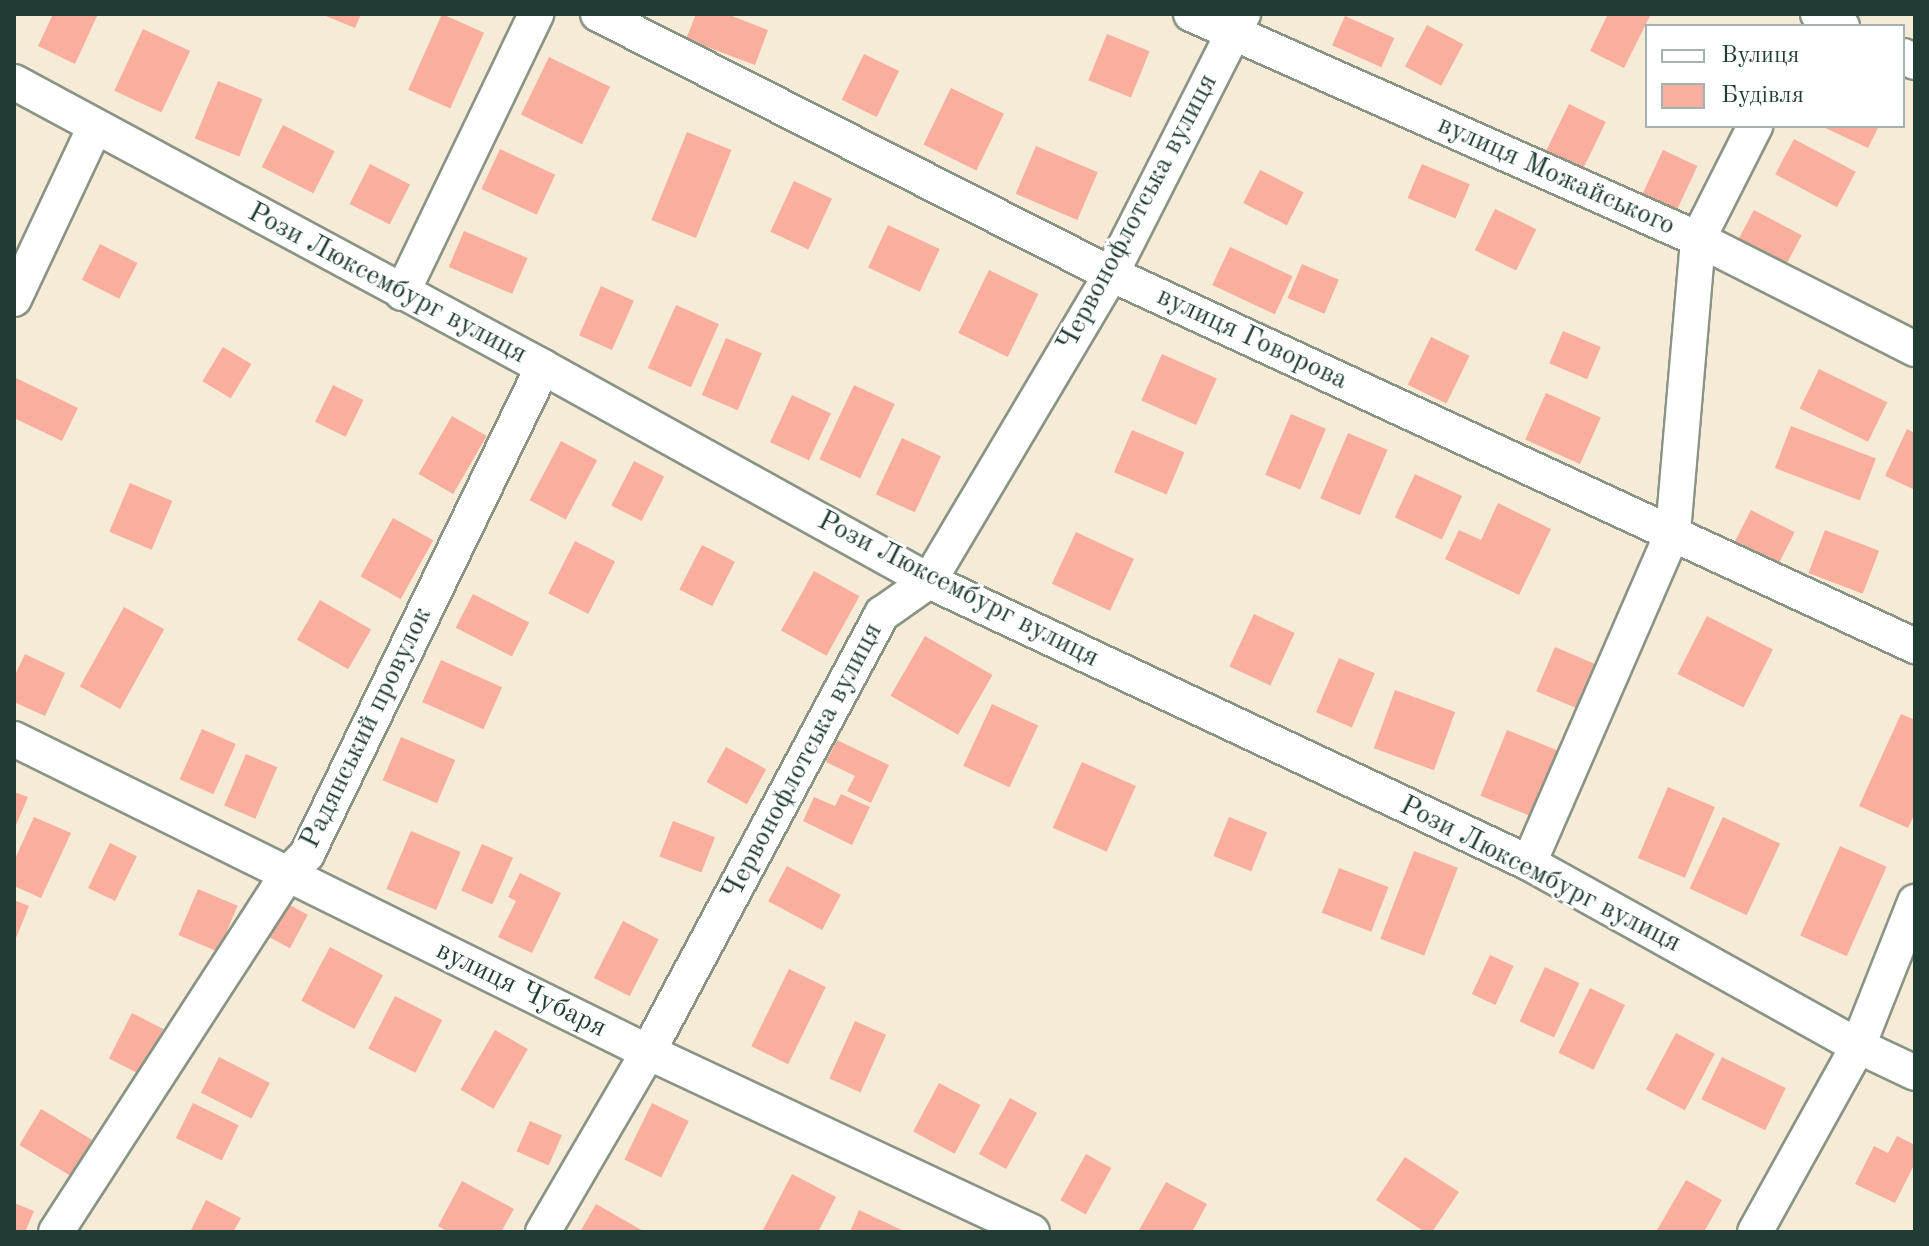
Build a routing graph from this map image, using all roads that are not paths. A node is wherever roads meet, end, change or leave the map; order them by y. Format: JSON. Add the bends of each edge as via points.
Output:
{"nodes":[{"id":1,"x":536,"y":14,"type":"edge"},
{"id":2,"x":598,"y":14,"type":"edge"},
{"id":3,"x":1191,"y":14,"type":"edge"},
{"id":4,"x":1818,"y":14,"type":"edge"},
{"id":5,"x":1239,"y":24,"type":"edge"},
{"id":6,"x":1838,"y":24,"type":"edge"},
{"id":7,"x":14,"y":82,"type":"edge"},
{"id":8,"x":95,"y":127,"type":"junction"},
{"id":9,"x":1754,"y":128,"type":"edge"},
{"id":10,"x":1698,"y":239,"type":"junction"},
{"id":11,"x":1111,"y":274,"type":"junction"},
{"id":12,"x":402,"y":293,"type":"junction"},
{"id":13,"x":14,"y":299,"type":"edge"},
{"id":14,"x":1915,"y":349,"type":"edge"},
{"id":15,"x":543,"y":367,"type":"junction"},
{"id":16,"x":1673,"y":532,"type":"junction"},
{"id":17,"x":929,"y":581,"type":"junction"},
{"id":18,"x":1915,"y":646,"type":"edge"},
{"id":19,"x":14,"y":739,"type":"edge"},
{"id":20,"x":1529,"y":863,"type":"junction"},
{"id":21,"x":288,"y":874,"type":"junction"},
{"id":22,"x":1915,"y":902,"type":"edge"},
{"id":23,"x":1858,"y":1046,"type":"junction"},
{"id":24,"x":648,"y":1052,"type":"junction"},
{"id":25,"x":1915,"y":1073,"type":"edge"},
{"id":26,"x":56,"y":1232,"type":"edge"},
{"id":27,"x":543,"y":1232,"type":"edge"},
{"id":28,"x":1032,"y":1232,"type":"edge"},
{"id":29,"x":1755,"y":1232,"type":"edge"}],
"edges":[{"from":1,"to":12,"type":"street"},
{"from":2,"to":11,"type":"street","name":"вулиця Говорова"},
{"from":3,"to":5,"type":"street","name":"вулиця Можайського"},
{"from":4,"to":6,"type":"street"},
{"from":5,"to":10,"type":"street","name":"вулиця Можайського"},
{"from":5,"to":11,"type":"street","name":"Червонофлотська вулиця"},
{"from":7,"to":8,"type":"street","name":"Рози Люксембург вулиця"},
{"from":8,"to":12,"type":"street","name":"Рози Люксембург вулиця"},
{"from":8,"to":13,"type":"street"},
{"from":9,"to":10,"type":"street"},
{"from":10,"to":14,"type":"street","name":"вулиця Можайського"},
{"from":10,"to":16,"type":"street"},
{"from":11,"to":16,"type":"street","name":"вулиця Говорова"},
{"from":11,"to":17,"type":"street","name":"Червонофлотська вулиця"},
{"from":12,"to":15,"type":"street","name":"Рози Люксембург вулиця"},
{"from":15,"to":17,"type":"street","name":"Рози Люксембург вулиця"},
{"from":15,"to":21,"type":"street","name":"Радянський провулок","via":[[307,854]]},
{"from":16,"to":18,"type":"street","name":"вулиця Говорова"},
{"from":16,"to":20,"type":"street"},
{"from":17,"to":20,"type":"street","name":"Рози Люксембург вулиця"},
{"from":17,"to":24,"type":"street","name":"Червонофлотська вулиця","via":[[882,614]]},
{"from":19,"to":21,"type":"street","name":"вулиця Чубаря"},
{"from":20,"to":23,"type":"street","name":"Рози Люксембург вулиця"},
{"from":21,"to":24,"type":"street","name":"вулиця Чубаря"},
{"from":21,"to":26,"type":"street","name":"Радянський провулок"},
{"from":22,"to":23,"type":"street"},
{"from":23,"to":25,"type":"street","name":"Рози Люксембург вулиця"},
{"from":23,"to":29,"type":"street"},
{"from":24,"to":27,"type":"street","name":"Червонофлотська вулиця"},
{"from":24,"to":28,"type":"street","name":"вулиця Чубаря"}]}
